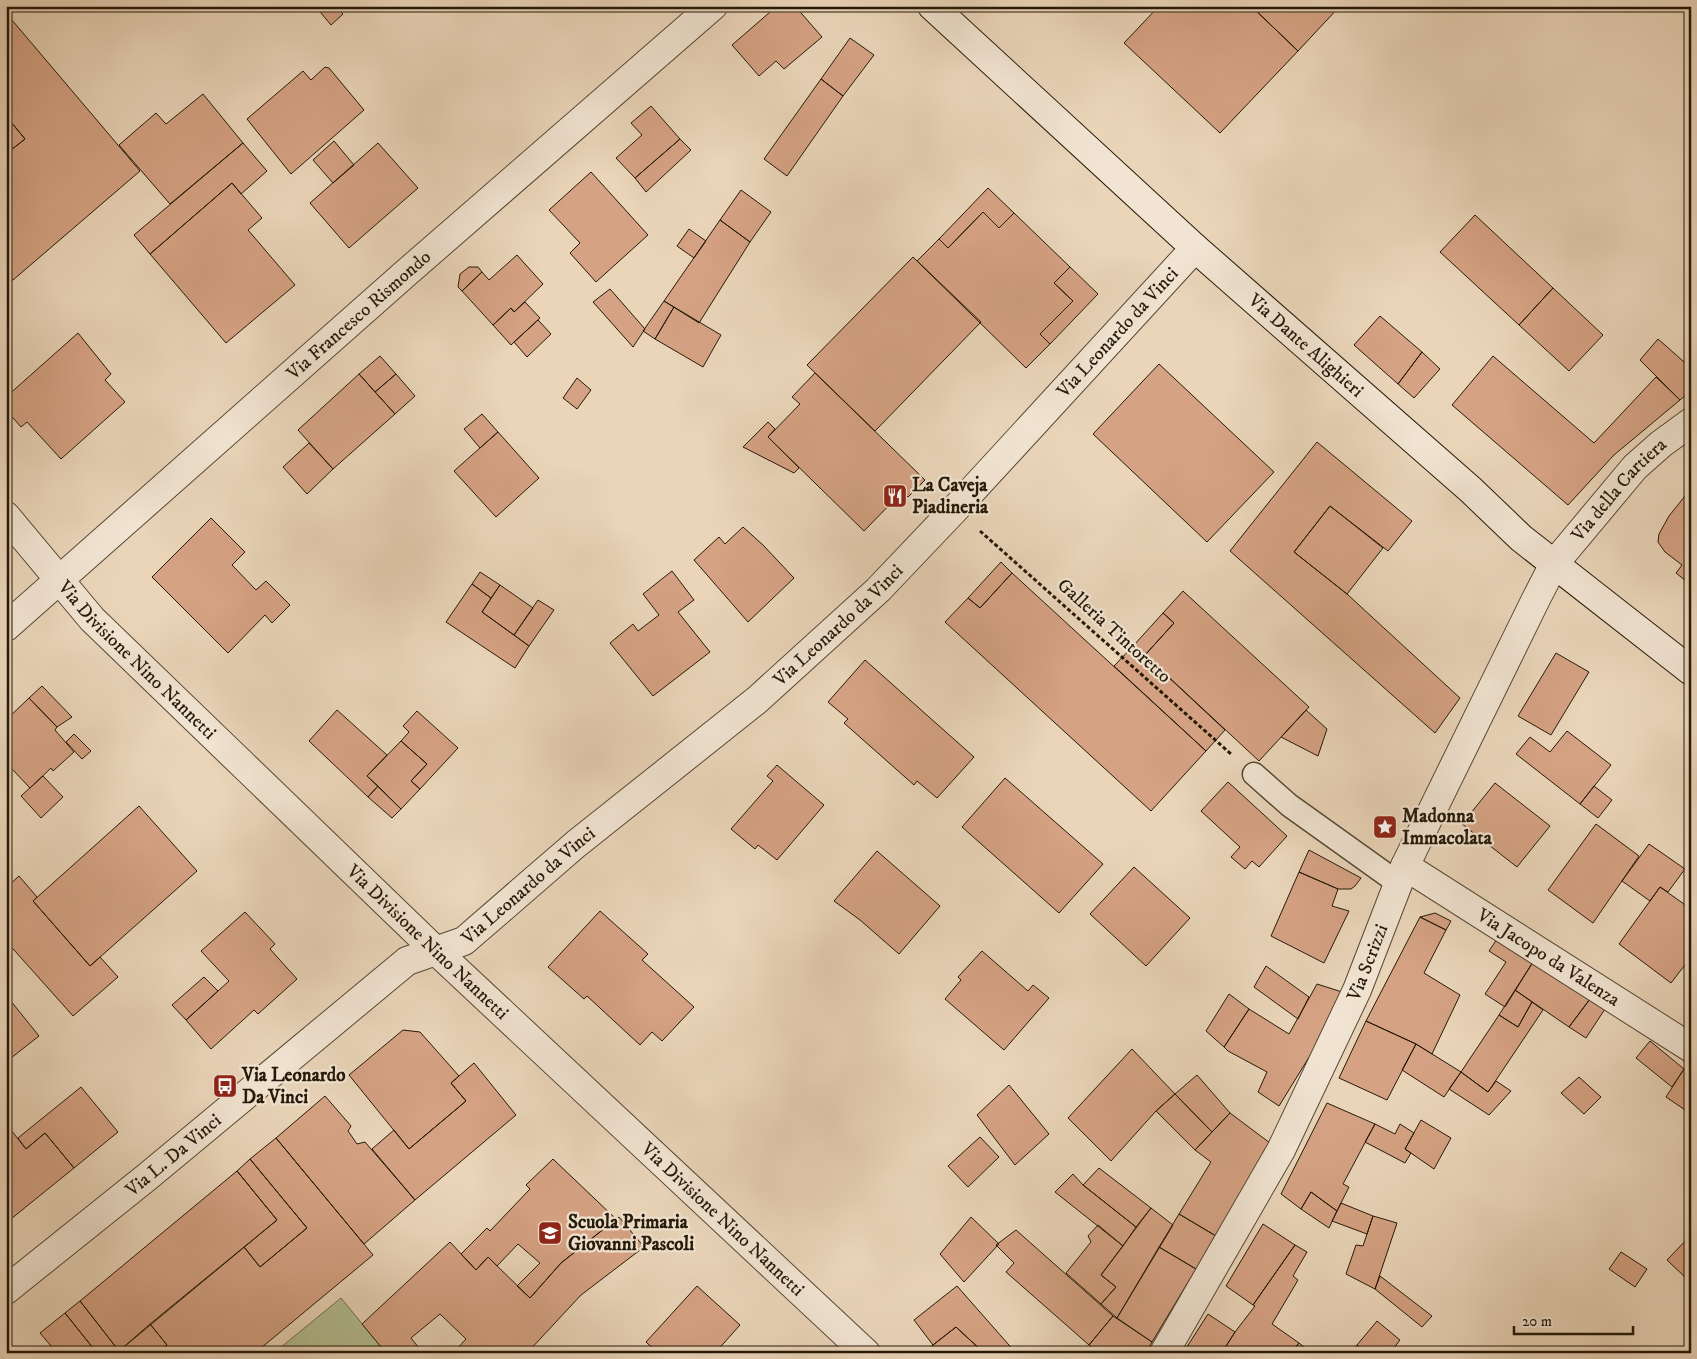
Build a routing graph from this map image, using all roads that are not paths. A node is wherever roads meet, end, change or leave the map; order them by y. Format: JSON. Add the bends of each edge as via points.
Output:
{"nodes":[{"id":1,"x":713,"y":6,"type":"edge"},
{"id":2,"x":932,"y":6,"type":"edge"},
{"id":3,"x":1196,"y":248,"type":"junction"},
{"id":4,"x":1691,"y":422,"type":"edge"},
{"id":5,"x":6,"y":516,"type":"edge"},
{"id":6,"x":1554,"y":564,"type":"junction"},
{"id":7,"x":59,"y":581,"type":"junction"},
{"id":8,"x":6,"y":627,"type":"edge"},
{"id":9,"x":1691,"y":671,"type":"edge"},
{"id":10,"x":1254,"y":774,"type":"road end"},
{"id":11,"x":1402,"y":874,"type":"junction"},
{"id":12,"x":435,"y":950,"type":"junction"},
{"id":13,"x":1691,"y":1048,"type":"edge"},
{"id":14,"x":6,"y":1290,"type":"edge"},
{"id":15,"x":866,"y":1353,"type":"edge"},
{"id":16,"x":1164,"y":1353,"type":"edge"}],
"edges":[{"from":1,"to":7,"type":"street","name":"Via Francesco Rismondo"},
{"from":2,"to":3,"type":"street","name":"Via Dante Alighieri"},
{"from":3,"to":6,"type":"street","name":"Via Dante Alighieri"},
{"from":3,"to":12,"type":"street","name":"Via Leonardo da Vinci","via":[[878,590],[757,700],[576,844],[464,941]]},
{"from":4,"to":6,"type":"street","name":"Via della Cartiera","via":[[1635,467]]},
{"from":5,"to":7,"type":"street","name":"Via Divisione Nino Nannetti"},
{"from":6,"to":9,"type":"street","name":"Via Dante Alighieri"},
{"from":6,"to":11,"type":"street","name":"Via Scrizzi"},
{"from":7,"to":8,"type":"street","name":"Via Francesco Rismondo"},
{"from":7,"to":12,"type":"street","name":"Via Divisione Nino Nannetti","via":[[92,619]]},
{"from":10,"to":11,"type":"lane","via":[[1289,805]]},
{"from":11,"to":13,"type":"street","name":"Via Jacopo da Valenza"},
{"from":11,"to":16,"type":"street","name":"Via Scrizzi","via":[[1357,990],[1281,1150]]},
{"from":12,"to":14,"type":"street","name":"Via L. Da Vinci","via":[[407,961]]},
{"from":12,"to":15,"type":"street","name":"Via Divisione Nino Nannetti"}]}
